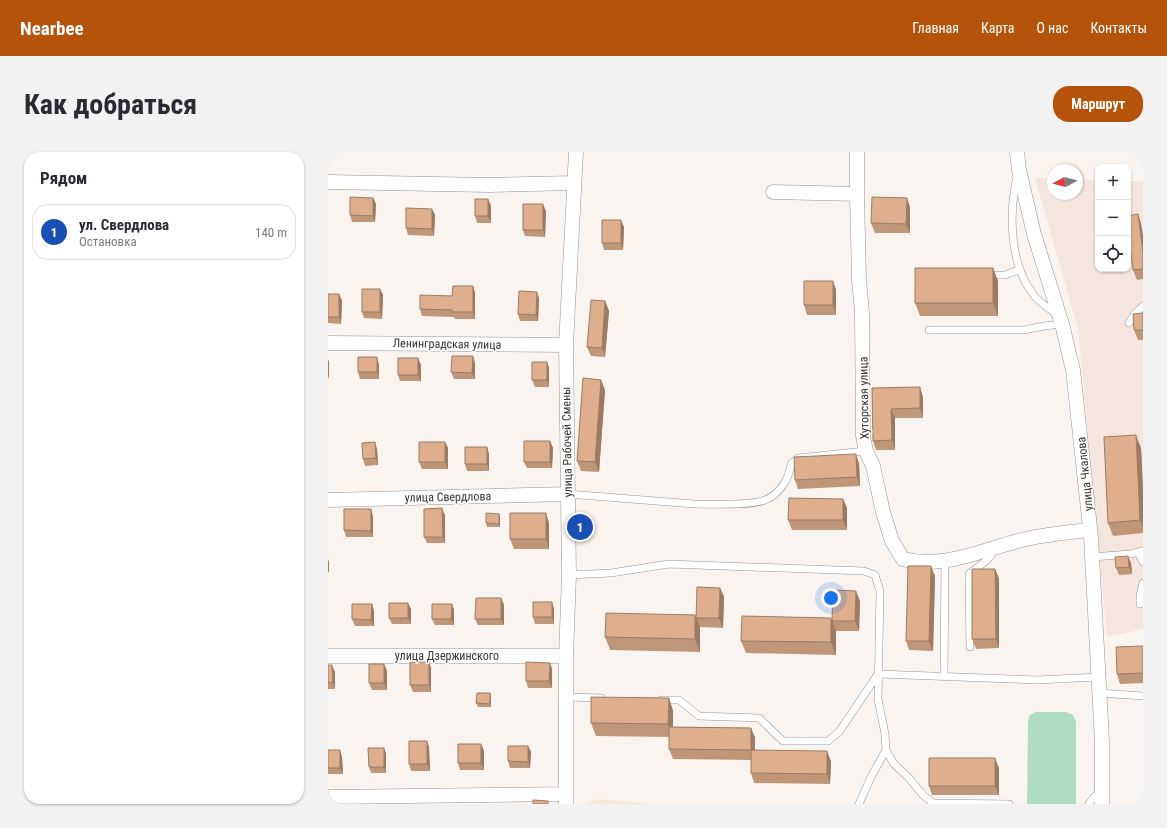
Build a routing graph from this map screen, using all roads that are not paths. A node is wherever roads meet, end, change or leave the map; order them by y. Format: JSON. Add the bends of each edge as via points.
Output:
{"nodes":[{"id":1,"x":576,"y":152,"type":"edge"},
{"id":2,"x":858,"y":152,"type":"edge"},
{"id":3,"x":1017,"y":152,"type":"edge"},
{"id":4,"x":1019,"y":170,"type":"junction"},
{"id":5,"x":328,"y":182,"type":"edge"},
{"id":6,"x":574,"y":183,"type":"junction"},
{"id":7,"x":774,"y":192,"type":"dead end"},
{"id":8,"x":857,"y":194,"type":"junction"},
{"id":9,"x":1019,"y":270,"type":"junction"},
{"id":10,"x":982,"y":275,"type":"edge"},
{"id":11,"x":1143,"y":306,"type":"edge"},
{"id":12,"x":1061,"y":320,"type":"junction"},
{"id":13,"x":1129,"y":323,"type":"dead end"},
{"id":14,"x":929,"y":330,"type":"dead end"},
{"id":15,"x":328,"y":343,"type":"edge"},
{"id":16,"x":566,"y":345,"type":"junction"},
{"id":17,"x":866,"y":451,"type":"junction"},
{"id":18,"x":568,"y":494,"type":"junction"},
{"id":19,"x":328,"y":500,"type":"edge"},
{"id":20,"x":1090,"y":530,"type":"junction"},
{"id":21,"x":998,"y":546,"type":"junction"},
{"id":22,"x":1141,"y":552,"type":"edge"},
{"id":23,"x":1092,"y":557,"type":"junction"},
{"id":24,"x":945,"y":560,"type":"junction"},
{"id":25,"x":1143,"y":562,"type":"edge"},
{"id":26,"x":569,"y":575,"type":"junction"},
{"id":27,"x":1143,"y":583,"type":"edge"},
{"id":28,"x":1140,"y":604,"type":"dead end"},
{"id":29,"x":970,"y":647,"type":"edge"},
{"id":30,"x":328,"y":656,"type":"edge"},
{"id":31,"x":566,"y":656,"type":"junction"},
{"id":32,"x":878,"y":674,"type":"junction"},
{"id":33,"x":944,"y":676,"type":"junction"},
{"id":34,"x":1098,"y":677,"type":"junction"},
{"id":35,"x":1099,"y":693,"type":"junction"},
{"id":36,"x":1143,"y":696,"type":"edge"},
{"id":37,"x":566,"y":697,"type":"junction"},
{"id":38,"x":611,"y":698,"type":"edge"},
{"id":39,"x":656,"y":700,"type":"edge"},
{"id":40,"x":886,"y":750,"type":"junction"},
{"id":41,"x":328,"y":797,"type":"edge"},
{"id":42,"x":1102,"y":798,"type":"edge"},
{"id":43,"x":566,"y":799,"type":"edge"},
{"id":44,"x":859,"y":804,"type":"edge"},
{"id":45,"x":1010,"y":804,"type":"edge"},
{"id":46,"x":1089,"y":804,"type":"edge"}],
"edges":[{"from":1,"to":6,"type":"street","name":"улица Рабочей Смены"},
{"from":2,"to":8,"type":"street","name":"Хуторская улица"},
{"from":3,"to":4,"type":"street","name":"улица Чкалова"},
{"from":4,"to":9,"type":"lane","via":[[1012,214]]},
{"from":4,"to":12,"type":"street","name":"улица Чкалова","via":[[1034,234]]},
{"from":5,"to":6,"type":"street","via":[[489,185]]},
{"from":6,"to":16,"type":"street","name":"улица Рабочей Смены"},
{"from":7,"to":8,"type":"street"},
{"from":8,"to":17,"type":"street","name":"Хуторская улица","via":[[862,313],[863,436]]},
{"from":9,"to":10,"type":"lane","via":[[1005,275]]},
{"from":9,"to":12,"type":"lane","via":[[1033,295]]},
{"from":11,"to":13,"type":"lane"},
{"from":12,"to":14,"type":"lane","via":[[1024,330]]},
{"from":12,"to":20,"type":"street","name":"улица Чкалова","via":[[1073,370]]},
{"from":15,"to":16,"type":"street","name":"Ленинградская улица"},
{"from":16,"to":18,"type":"street","name":"улица Рабочей Смены"},
{"from":17,"to":18,"type":"lane","via":[[798,458],[791,464],[790,473],[778,492],[765,501],[700,504]]},
{"from":17,"to":24,"type":"street","name":"Хуторская улица","via":[[873,466],[892,541],[903,559],[916,562]]},
{"from":18,"to":19,"type":"street","name":"улица Свердлова"},
{"from":18,"to":26,"type":"street","name":"улица Рабочей Смены"},
{"from":20,"to":21,"type":"street","name":"Хуторская улица","via":[[1028,538]]},
{"from":20,"to":23,"type":"street","name":"улица Чкалова"},
{"from":21,"to":24,"type":"street","name":"Хуторская улица","via":[[977,554]]},
{"from":21,"to":29,"type":"lane","via":[[987,560],[969,574]]},
{"from":22,"to":23,"type":"lane"},
{"from":22,"to":25,"type":"lane"},
{"from":23,"to":34,"type":"street","name":"улица Чкалова"},
{"from":24,"to":33,"type":"lane"},
{"from":26,"to":31,"type":"street","name":"улица Рабочей Смены"},
{"from":26,"to":32,"type":"lane","via":[[611,573],[669,564],[864,571],[875,575],[880,591]]},
{"from":27,"to":28,"type":"lane"},
{"from":30,"to":31,"type":"street","name":"улица Дзержинского"},
{"from":31,"to":37,"type":"street","name":"улица Рабочей Смены"},
{"from":32,"to":33,"type":"lane"},
{"from":32,"to":39,"type":"lane","via":[[839,732],[828,741],[783,741],[759,718],[700,716],[679,700]]},
{"from":32,"to":40,"type":"lane","via":[[878,699]]},
{"from":33,"to":34,"type":"lane","via":[[1037,680]]},
{"from":34,"to":35,"type":"street","name":"улица Чкалова"},
{"from":35,"to":36,"type":"lane"},
{"from":35,"to":42,"type":"street","name":"улица Чкалова"},
{"from":37,"to":38,"type":"lane"},
{"from":37,"to":43,"type":"street","name":"улица Рабочей Смены"},
{"from":40,"to":44,"type":"lane"},
{"from":40,"to":45,"type":"lane","via":[[894,764],[922,795],[934,803]]},
{"from":41,"to":43,"type":"street"},
{"from":42,"to":46,"type":"lane","via":[[1094,797]]}]}
